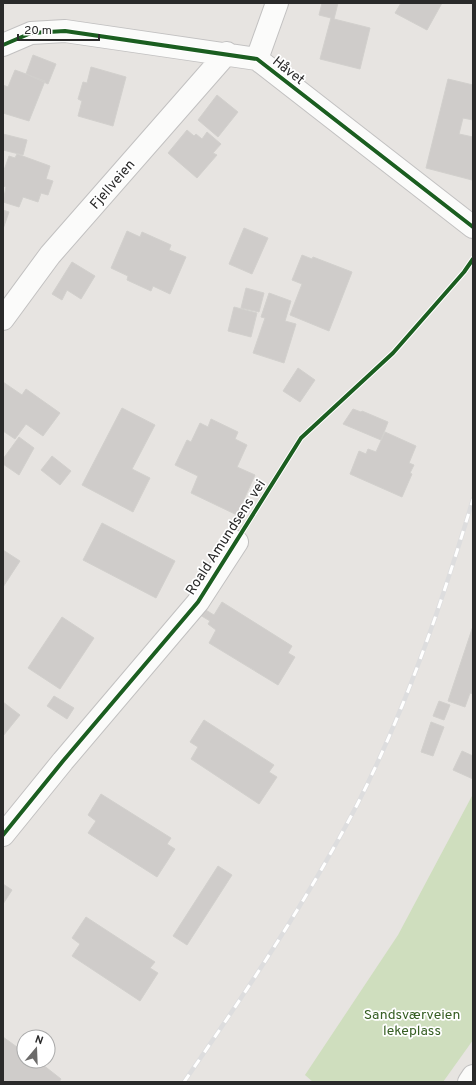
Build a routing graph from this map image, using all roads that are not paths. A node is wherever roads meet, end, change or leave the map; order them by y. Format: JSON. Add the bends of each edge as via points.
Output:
{"nodes":[{"id":1,"x":277,"y":3,"type":"edge"},
{"id":2,"x":3,"y":45,"type":"edge"},
{"id":3,"x":227,"y":53,"type":"junction"},
{"id":4,"x":257,"y":59,"type":"junction"},
{"id":5,"x":473,"y":227,"type":"edge"},
{"id":6,"x":3,"y":319,"type":"edge"},
{"id":7,"x":237,"y":542,"type":"dead end"},
{"id":8,"x":3,"y":835,"type":"edge"},
{"id":9,"x":473,"y":1076,"type":"edge"},
{"id":10,"x":469,"y":1082,"type":"edge"}],
"edges":[{"from":1,"to":4,"type":"street"},
{"from":2,"to":3,"type":"street","name":"Håvet","via":[[31,33],[65,32]]},
{"from":3,"to":4,"type":"street","name":"Håvet"},
{"from":3,"to":6,"type":"street","name":"Fjellveien","via":[[50,255]]},
{"from":4,"to":5,"type":"street","name":"Håvet"},
{"from":7,"to":8,"type":"street","name":"Roald Amundsens vei","via":[[198,602]]},
{"from":9,"to":10,"type":"street"}]}
